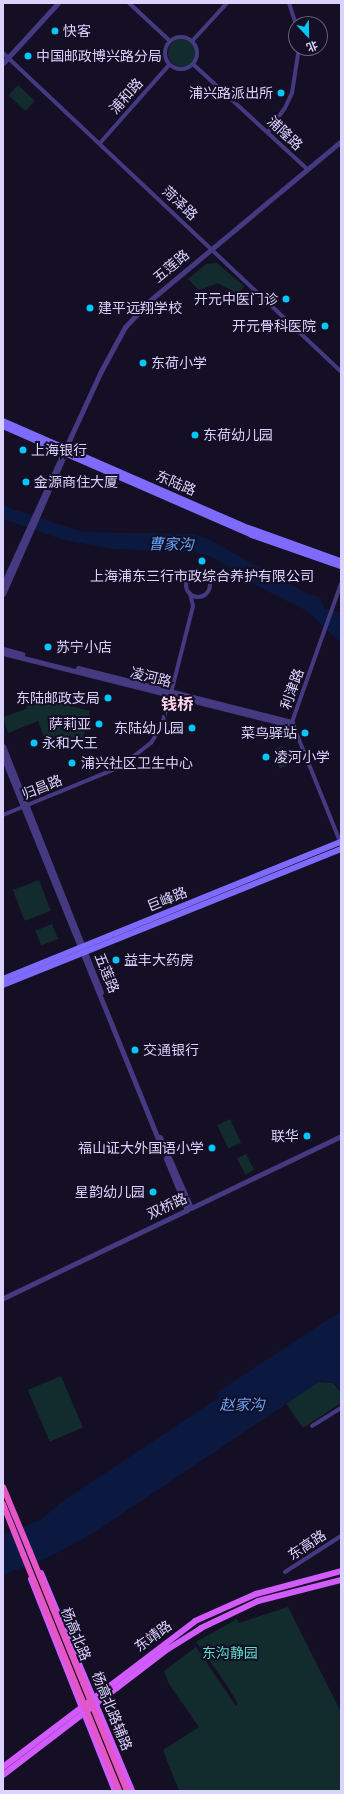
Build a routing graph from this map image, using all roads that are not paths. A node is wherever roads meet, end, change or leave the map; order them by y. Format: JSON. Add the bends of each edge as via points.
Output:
{"nodes":[{"id":1,"x":58,"y":3,"type":"edge"},
{"id":2,"x":129,"y":3,"type":"edge"},
{"id":3,"x":227,"y":3,"type":"edge"},
{"id":4,"x":289,"y":3,"type":"edge"},
{"id":5,"x":293,"y":16,"type":"edge"},
{"id":6,"x":194,"y":39,"type":"junction"},
{"id":7,"x":169,"y":40,"type":"junction"},
{"id":8,"x":3,"y":53,"type":"edge"},
{"id":9,"x":298,"y":56,"type":"edge"},
{"id":10,"x":8,"y":58,"type":"junction"},
{"id":11,"x":3,"y":63,"type":"edge"},
{"id":12,"x":169,"y":65,"type":"junction"},
{"id":13,"x":194,"y":65,"type":"junction"},
{"id":14,"x":268,"y":132,"type":"junction"},
{"id":15,"x":341,"y":141,"type":"edge"},
{"id":16,"x":100,"y":143,"type":"junction"},
{"id":17,"x":307,"y":169,"type":"junction"},
{"id":18,"x":212,"y":248,"type":"junction"},
{"id":19,"x":341,"y":371,"type":"edge"},
{"id":20,"x":3,"y":421,"type":"edge"},
{"id":21,"x":3,"y":426,"type":"edge"},
{"id":22,"x":65,"y":451,"type":"junction"},
{"id":23,"x":28,"y":535,"type":"junction"},
{"id":24,"x":341,"y":562,"type":"edge"},
{"id":25,"x":341,"y":566,"type":"edge"},
{"id":26,"x":3,"y":584,"type":"edge"},
{"id":27,"x":341,"y":584,"type":"edge"},
{"id":28,"x":190,"y":593,"type":"junction"},
{"id":29,"x":3,"y":594,"type":"edge"},
{"id":30,"x":201,"y":596,"type":"junction"},
{"id":31,"x":193,"y":606,"type":"junction"},
{"id":32,"x":3,"y":649,"type":"edge"},
{"id":33,"x":3,"y":653,"type":"edge"},
{"id":34,"x":171,"y":693,"type":"junction"},
{"id":35,"x":292,"y":724,"type":"junction"},
{"id":36,"x":3,"y":746,"type":"edge"},
{"id":37,"x":3,"y":757,"type":"edge"},
{"id":38,"x":25,"y":806,"type":"junction"},
{"id":39,"x":3,"y":815,"type":"edge"},
{"id":40,"x":341,"y":843,"type":"edge"},
{"id":41,"x":341,"y":849,"type":"edge"},
{"id":42,"x":83,"y":950,"type":"junction"},
{"id":43,"x":3,"y":979,"type":"edge"},
{"id":44,"x":3,"y":985,"type":"edge"},
{"id":45,"x":341,"y":1136,"type":"edge"},
{"id":46,"x":189,"y":1209,"type":"junction"},
{"id":47,"x":3,"y":1298,"type":"edge"},
{"id":48,"x":341,"y":1408,"type":"edge"},
{"id":49,"x":312,"y":1426,"type":"dead end"},
{"id":50,"x":3,"y":1487,"type":"edge"},
{"id":51,"x":3,"y":1504,"type":"edge"},
{"id":52,"x":341,"y":1536,"type":"edge"},
{"id":53,"x":27,"y":1553,"type":"junction"},
{"id":54,"x":341,"y":1571,"type":"edge"},
{"id":55,"x":285,"y":1572,"type":"dead end"},
{"id":56,"x":341,"y":1580,"type":"edge"},
{"id":57,"x":93,"y":1696,"type":"junction"},
{"id":58,"x":98,"y":1703,"type":"junction"},
{"id":59,"x":79,"y":1708,"type":"junction"},
{"id":60,"x":84,"y":1713,"type":"junction"},
{"id":61,"x":3,"y":1767,"type":"edge"},
{"id":62,"x":3,"y":1775,"type":"edge"},
{"id":63,"x":115,"y":1791,"type":"edge"},
{"id":64,"x":120,"y":1791,"type":"edge"},
{"id":65,"x":127,"y":1791,"type":"edge"},
{"id":66,"x":132,"y":1791,"type":"edge"}],
"edges":[{"from":1,"to":10,"type":"street"},
{"from":2,"to":7,"type":"street"},
{"from":3,"to":6,"type":"street"},
{"from":4,"to":5,"type":"street"},
{"from":6,"to":7,"type":"street"},
{"from":6,"to":13,"type":"street"},
{"from":7,"to":12,"type":"street","via":[[166,44]]},
{"from":8,"to":10,"type":"street","name":"菏泽路"},
{"from":9,"to":14,"type":"street","via":[[292,93],[286,108]]},
{"from":10,"to":11,"type":"street"},
{"from":10,"to":16,"type":"street","name":"菏泽路"},
{"from":12,"to":13,"type":"street","via":[[189,68]]},
{"from":12,"to":16,"type":"street","name":"浦和路"},
{"from":13,"to":14,"type":"street","name":"浦隆路"},
{"from":14,"to":17,"type":"street","name":"浦隆路"},
{"from":15,"to":17,"type":"street","name":"五莲路"},
{"from":16,"to":18,"type":"street","name":"菏泽路"},
{"from":17,"to":18,"type":"street","name":"五莲路"},
{"from":18,"to":19,"type":"street","name":"菏泽路"},
{"from":18,"to":22,"type":"street","name":"五莲路","via":[[145,305],[125,327],[109,354]]},
{"from":20,"to":22,"type":"main road","name":"东陆路"},
{"from":21,"to":22,"type":"main road","name":"东陆路"},
{"from":22,"to":23,"type":"street","name":"五莲路"},
{"from":22,"to":24,"type":"main road","name":"东陆路","via":[[248,528]]},
{"from":22,"to":25,"type":"main road","name":"东陆路","via":[[252,535]]},
{"from":23,"to":26,"type":"street","name":"五莲路"},
{"from":23,"to":29,"type":"street","name":"五莲路"},
{"from":27,"to":35,"type":"street","name":"利津路"},
{"from":28,"to":30,"type":"street"},
{"from":28,"to":30,"type":"street","name":"归昌路","via":[[186,585],[188,579],[201,574],[210,585]]},
{"from":28,"to":31,"type":"street","name":"归昌路"},
{"from":30,"to":31,"type":"street","name":"归昌路"},
{"from":31,"to":34,"type":"street","name":"归昌路"},
{"from":32,"to":34,"type":"street","name":"凌河路"},
{"from":33,"to":34,"type":"street","name":"凌河路"},
{"from":34,"to":35,"type":"street","name":"凌河路"},
{"from":34,"to":38,"type":"street","name":"归昌路","via":[[158,733],[139,755],[115,769]]},
{"from":35,"to":40,"type":"street","name":"利津路"},
{"from":36,"to":38,"type":"street","name":"五莲路"},
{"from":37,"to":38,"type":"street","name":"五莲路"},
{"from":38,"to":39,"type":"street","name":"归昌路"},
{"from":38,"to":42,"type":"street","name":"五莲路"},
{"from":40,"to":42,"type":"main road","name":"巨峰路"},
{"from":41,"to":42,"type":"main road","name":"巨峰路"},
{"from":42,"to":43,"type":"main road","name":"巨峰路"},
{"from":42,"to":44,"type":"main road","name":"巨峰路"},
{"from":42,"to":46,"type":"street","name":"五莲路"},
{"from":45,"to":46,"type":"street","name":"双桥路"},
{"from":46,"to":47,"type":"street","name":"双桥路"},
{"from":48,"to":49,"type":"street"},
{"from":50,"to":53,"type":"highway","name":"杨高北路"},
{"from":51,"to":53,"type":"highway","name":"杨高北路"},
{"from":52,"to":55,"type":"street","name":"东高路"},
{"from":53,"to":57,"type":"main road","name":"杨高北路辅路","bridge":true,"via":[[49,1588]]},
{"from":53,"to":59,"type":"main road","name":"杨高北路辅路","bridge":true,"via":[[35,1594]]},
{"from":53,"to":64,"type":"highway","name":"杨高北路","bridge":true},
{"from":53,"to":65,"type":"highway","name":"杨高北路","bridge":true},
{"from":54,"to":57,"type":"main road","name":"东靖路","via":[[256,1594],[206,1615],[164,1642]]},
{"from":56,"to":58,"type":"main road","name":"东靖路","via":[[284,1592],[227,1614],[168,1649]]},
{"from":57,"to":58,"type":"main road","name":"杨高北路辅路"},
{"from":57,"to":59,"type":"main road","name":"东靖路"},
{"from":58,"to":60,"type":"main road","name":"东靖路"},
{"from":58,"to":66,"type":"main road","name":"杨高北路辅路"},
{"from":59,"to":60,"type":"main road","name":"杨高北路辅路"},
{"from":59,"to":61,"type":"main road","name":"东靖路"},
{"from":60,"to":62,"type":"main road","name":"东靖路"},
{"from":60,"to":63,"type":"main road","name":"杨高北路辅路"}]}
